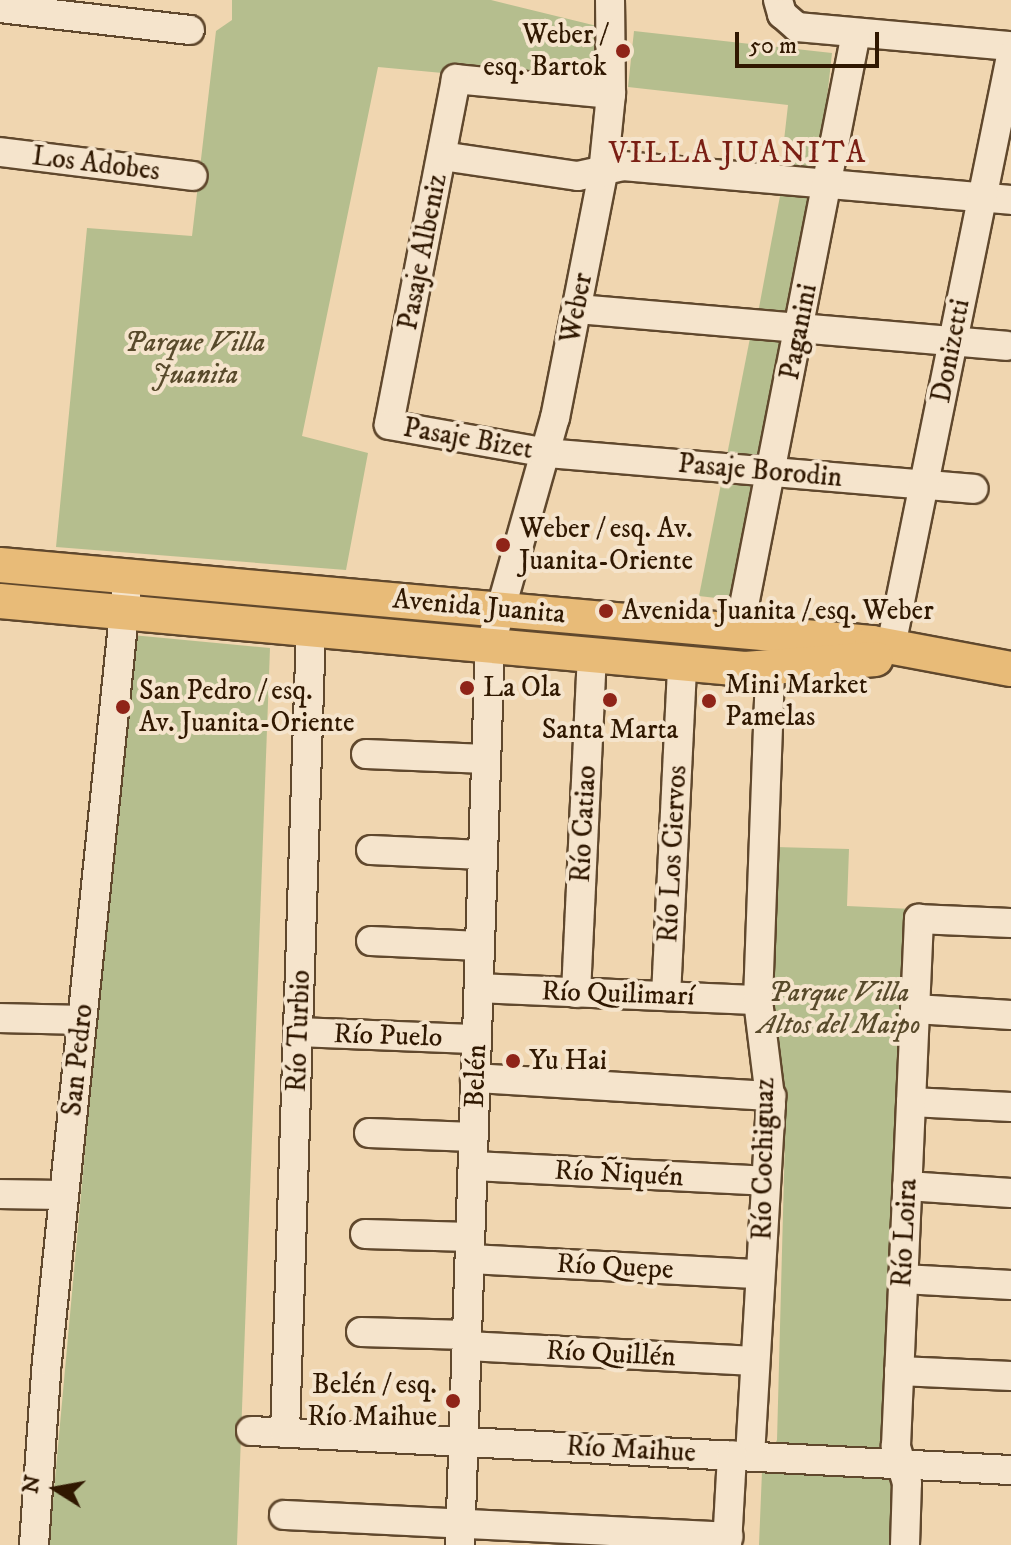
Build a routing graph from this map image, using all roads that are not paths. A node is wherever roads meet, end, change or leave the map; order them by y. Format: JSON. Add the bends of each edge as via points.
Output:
{"nodes":[{"id":1,"x":610,"y":0,"type":"edge"},
{"id":2,"x":0,"y":8,"type":"edge"},
{"id":3,"x":101,"y":10,"type":"edge"},
{"id":4,"x":782,"y":10,"type":"edge"},
{"id":5,"x":190,"y":30,"type":"dead end"},
{"id":6,"x":856,"y":33,"type":"junction"},
{"id":7,"x":1011,"y":46,"type":"edge"},
{"id":8,"x":1011,"y":56,"type":"edge"},
{"id":9,"x":611,"y":94,"type":"junction"},
{"id":10,"x":0,"y":152,"type":"edge"},
{"id":11,"x":442,"y":156,"type":"junction"},
{"id":12,"x":603,"y":173,"type":"junction"},
{"id":13,"x":193,"y":176,"type":"dead end"},
{"id":14,"x":827,"y":184,"type":"junction"},
{"id":15,"x":982,"y":198,"type":"junction"},
{"id":16,"x":1011,"y":200,"type":"edge"},
{"id":17,"x":577,"y":309,"type":"junction"},
{"id":18,"x":799,"y":330,"type":"junction"},
{"id":19,"x":953,"y":343,"type":"junction"},
{"id":20,"x":1006,"y":346,"type":"dead end"},
{"id":21,"x":389,"y":425,"type":"joint"},
{"id":22,"x":547,"y":453,"type":"junction"},
{"id":23,"x":772,"y":472,"type":"junction"},
{"id":24,"x":924,"y":484,"type":"junction"},
{"id":25,"x":973,"y":489,"type":"dead end"},
{"id":26,"x":0,"y":565,"type":"edge"},
{"id":27,"x":128,"y":576,"type":"junction"},
{"id":28,"x":0,"y":601,"type":"edge"},
{"id":29,"x":501,"y":609,"type":"junction"},
{"id":30,"x":123,"y":611,"type":"junction"},
{"id":31,"x":311,"y":629,"type":"junction"},
{"id":32,"x":739,"y":631,"type":"junction"},
{"id":33,"x":891,"y":646,"type":"junction"},
{"id":34,"x":490,"y":647,"type":"junction"},
{"id":35,"x":592,"y":656,"type":"junction"},
{"id":36,"x":956,"y":660,"type":"junction"},
{"id":37,"x":682,"y":663,"type":"junction"},
{"id":38,"x":1011,"y":669,"type":"edge"},
{"id":39,"x":770,"y":670,"type":"junction"},
{"id":40,"x":366,"y":754,"type":"dead end"},
{"id":41,"x":486,"y":759,"type":"junction"},
{"id":42,"x":371,"y":850,"type":"dead end"},
{"id":43,"x":483,"y":855,"type":"junction"},
{"id":44,"x":1011,"y":923,"type":"edge"},
{"id":45,"x":371,"y":941,"type":"dead end"},
{"id":46,"x":480,"y":946,"type":"junction"},
{"id":47,"x":479,"y":988,"type":"junction"},
{"id":48,"x":576,"y":993,"type":"junction"},
{"id":49,"x":666,"y":996,"type":"junction"},
{"id":50,"x":758,"y":1000,"type":"junction"},
{"id":51,"x":915,"y":1009,"type":"junction"},
{"id":52,"x":1011,"y":1015,"type":"edge"},
{"id":53,"x":0,"y":1018,"type":"edge"},
{"id":54,"x":82,"y":1020,"type":"junction"},
{"id":55,"x":299,"y":1032,"type":"junction"},
{"id":56,"x":477,"y":1039,"type":"junction"},
{"id":57,"x":475,"y":1078,"type":"junction"},
{"id":58,"x":771,"y":1096,"type":"junction"},
{"id":59,"x":911,"y":1102,"type":"junction"},
{"id":60,"x":1011,"y":1107,"type":"edge"},
{"id":61,"x":369,"y":1133,"type":"dead end"},
{"id":62,"x":473,"y":1137,"type":"junction"},
{"id":63,"x":473,"y":1166,"type":"junction"},
{"id":64,"x":766,"y":1181,"type":"junction"},
{"id":65,"x":907,"y":1186,"type":"junction"},
{"id":66,"x":1011,"y":1193,"type":"edge"},
{"id":67,"x":0,"y":1194,"type":"edge"},
{"id":68,"x":64,"y":1195,"type":"junction"},
{"id":69,"x":365,"y":1234,"type":"dead end"},
{"id":70,"x":470,"y":1248,"type":"junction"},
{"id":71,"x":760,"y":1274,"type":"junction"},
{"id":72,"x":903,"y":1279,"type":"junction"},
{"id":73,"x":1011,"y":1285,"type":"edge"},
{"id":74,"x":361,"y":1332,"type":"dead end"},
{"id":75,"x":467,"y":1341,"type":"junction"},
{"id":76,"x":755,"y":1361,"type":"junction"},
{"id":77,"x":899,"y":1371,"type":"junction"},
{"id":78,"x":1011,"y":1376,"type":"edge"},
{"id":79,"x":251,"y":1431,"type":"dead end"},
{"id":80,"x":285,"y":1433,"type":"junction"},
{"id":81,"x":464,"y":1442,"type":"junction"},
{"id":82,"x":741,"y":1456,"type":"junction"},
{"id":83,"x":901,"y":1464,"type":"junction"},
{"id":84,"x":1011,"y":1470,"type":"edge"},
{"id":85,"x":284,"y":1515,"type":"dead end"},
{"id":86,"x":460,"y":1534,"type":"edge"},
{"id":87,"x":728,"y":1541,"type":"edge"},
{"id":88,"x":34,"y":1545,"type":"edge"},
{"id":89,"x":905,"y":1545,"type":"edge"}],
"edges":[{"from":1,"to":9,"type":"street","name":"Weber"},
{"from":2,"to":3,"type":"street"},
{"from":3,"to":5,"type":"street"},
{"from":4,"to":6,"type":"street","via":[[797,27]]},
{"from":6,"to":7,"type":"street"},
{"from":6,"to":14,"type":"street","name":"Paganini"},
{"from":8,"to":15,"type":"street","name":"Donizetti"},
{"from":9,"to":11,"type":"street","name":"Pasaje Albeniz","via":[[456,79]]},
{"from":9,"to":12,"type":"street","name":"Weber"},
{"from":10,"to":13,"type":"street","name":"Los Adobes"},
{"from":11,"to":12,"type":"street","via":[[578,176]]},
{"from":11,"to":21,"type":"street","name":"Pasaje Albeniz"},
{"from":12,"to":14,"type":"street","via":[[623,166]]},
{"from":12,"to":17,"type":"street","name":"Weber"},
{"from":14,"to":15,"type":"street"},
{"from":14,"to":18,"type":"street","name":"Paganini"},
{"from":15,"to":16,"type":"street"},
{"from":15,"to":19,"type":"street","name":"Donizetti"},
{"from":17,"to":18,"type":"street"},
{"from":17,"to":22,"type":"street","name":"Weber"},
{"from":18,"to":19,"type":"street"},
{"from":18,"to":23,"type":"street","name":"Paganini"},
{"from":19,"to":20,"type":"street"},
{"from":19,"to":24,"type":"street","name":"Donizetti"},
{"from":21,"to":22,"type":"street","name":"Pasaje Bizet"},
{"from":22,"to":23,"type":"street","name":"Pasaje Borodin"},
{"from":22,"to":29,"type":"street","name":"Weber"},
{"from":23,"to":24,"type":"street","name":"Pasaje Borodin"},
{"from":23,"to":32,"type":"street","name":"Paganini"},
{"from":24,"to":25,"type":"street","name":"Pasaje Borodin"},
{"from":24,"to":33,"type":"street","name":"Donizetti"},
{"from":26,"to":27,"type":"main road","name":"Avenida Juanita"},
{"from":27,"to":29,"type":"main road","name":"Avenida Juanita"},
{"from":27,"to":30,"type":"street","name":"San Pedro"},
{"from":28,"to":30,"type":"main road","name":"Avenida Juanita"},
{"from":29,"to":32,"type":"main road","name":"Avenida Juanita"},
{"from":29,"to":34,"type":"street","name":"Belén"},
{"from":30,"to":31,"type":"main road","name":"Avenida Juanita"},
{"from":30,"to":54,"type":"street","name":"San Pedro"},
{"from":31,"to":34,"type":"main road","name":"Avenida Juanita"},
{"from":31,"to":55,"type":"street","name":"Río Turbio"},
{"from":32,"to":33,"type":"main road","name":"Avenida Juanita"},
{"from":33,"to":36,"type":"main road","name":"Avenida Juanita"},
{"from":34,"to":35,"type":"main road","name":"Avenida Juanita"},
{"from":34,"to":41,"type":"street","name":"Belén"},
{"from":35,"to":37,"type":"main road","name":"Avenida Juanita"},
{"from":35,"to":48,"type":"street","name":"Río Catiao"},
{"from":36,"to":38,"type":"main road","name":"Avenida Juanita"},
{"from":36,"to":39,"type":"main road","name":"Avenida Juanita","via":[[878,659]]},
{"from":37,"to":39,"type":"main road","name":"Avenida Juanita"},
{"from":37,"to":49,"type":"street","name":"Río Los Ciervos"},
{"from":39,"to":50,"type":"street","name":"Río Cochiguaz"},
{"from":40,"to":41,"type":"street"},
{"from":41,"to":43,"type":"street","name":"Belén"},
{"from":42,"to":43,"type":"street"},
{"from":43,"to":46,"type":"street","name":"Belén"},
{"from":44,"to":51,"type":"street","name":"Río Loira","via":[[919,919]]},
{"from":45,"to":46,"type":"street"},
{"from":46,"to":47,"type":"street","name":"Belén"},
{"from":47,"to":48,"type":"street","name":"Río Quilimarí"},
{"from":47,"to":56,"type":"street","name":"Belén"},
{"from":48,"to":49,"type":"street","name":"Río Quilimarí"},
{"from":49,"to":50,"type":"street","name":"Río Quilimarí"},
{"from":50,"to":58,"type":"street","name":"Río Cochiguaz"},
{"from":51,"to":52,"type":"street"},
{"from":51,"to":59,"type":"street","name":"Río Loira"},
{"from":53,"to":54,"type":"street"},
{"from":54,"to":68,"type":"street","name":"San Pedro"},
{"from":55,"to":56,"type":"street","name":"Río Puelo"},
{"from":55,"to":80,"type":"street","name":"Río Turbio"},
{"from":56,"to":57,"type":"street","name":"Belén"},
{"from":57,"to":58,"type":"street"},
{"from":57,"to":62,"type":"street","name":"Belén"},
{"from":58,"to":64,"type":"street","name":"Río Cochiguaz"},
{"from":59,"to":60,"type":"street"},
{"from":59,"to":65,"type":"street","name":"Río Loira"},
{"from":61,"to":62,"type":"street"},
{"from":62,"to":63,"type":"street","name":"Belén"},
{"from":63,"to":64,"type":"street","name":"Río Ñiquén"},
{"from":63,"to":70,"type":"street","name":"Belén"},
{"from":64,"to":71,"type":"street","name":"Río Cochiguaz"},
{"from":65,"to":66,"type":"street"},
{"from":65,"to":72,"type":"street","name":"Río Loira"},
{"from":67,"to":68,"type":"street"},
{"from":68,"to":88,"type":"street","name":"San Pedro"},
{"from":69,"to":70,"type":"street","name":"Río Quepe"},
{"from":70,"to":71,"type":"street","name":"Río Quepe"},
{"from":70,"to":75,"type":"street","name":"Belén"},
{"from":71,"to":76,"type":"street","name":"Río Cochiguaz"},
{"from":72,"to":73,"type":"street"},
{"from":72,"to":77,"type":"street","name":"Río Loira"},
{"from":74,"to":75,"type":"street","name":"Río Quillén"},
{"from":75,"to":76,"type":"street","name":"Río Quillén"},
{"from":75,"to":81,"type":"street","name":"Belén"},
{"from":76,"to":82,"type":"street","name":"Río Cochiguaz"},
{"from":77,"to":78,"type":"street"},
{"from":77,"to":83,"type":"street","name":"Río Loira","via":[[896,1446]]},
{"from":79,"to":80,"type":"street","name":"Río Maihue"},
{"from":80,"to":81,"type":"street","name":"Río Maihue"},
{"from":81,"to":82,"type":"street","name":"Río Maihue"},
{"from":81,"to":86,"type":"street","name":"Belén"},
{"from":82,"to":83,"type":"street","name":"Río Maihue"},
{"from":82,"to":87,"type":"street","name":"Río Cochiguaz"},
{"from":83,"to":84,"type":"street","name":"Río Maihue"},
{"from":83,"to":89,"type":"street","name":"Río Loira","via":[[907,1483]]},
{"from":85,"to":86,"type":"street"},
{"from":86,"to":87,"type":"street"}]}
